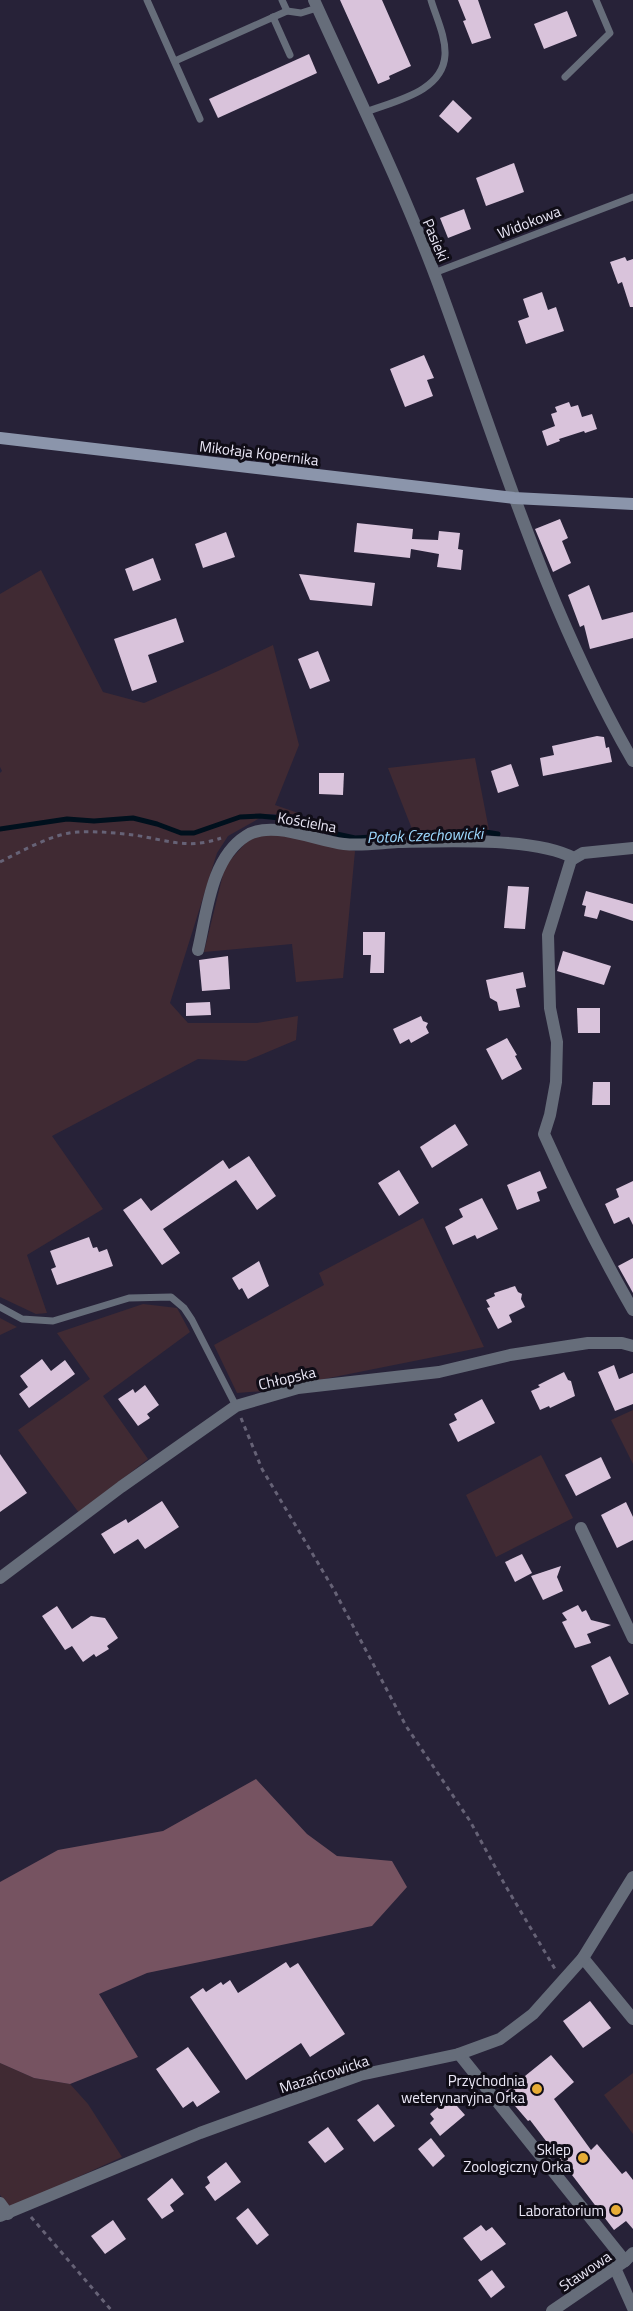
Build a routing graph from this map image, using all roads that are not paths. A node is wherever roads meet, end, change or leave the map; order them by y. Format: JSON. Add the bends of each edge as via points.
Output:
{"nodes":[{"id":1,"x":147,"y":0,"type":"edge"},
{"id":2,"x":282,"y":0,"type":"edge"},
{"id":3,"x":431,"y":0,"type":"edge"},
{"id":4,"x":596,"y":0,"type":"edge"},
{"id":5,"x":316,"y":4,"type":"edge"},
{"id":6,"x":287,"y":11,"type":"junction"},
{"id":7,"x":273,"y":17,"type":"junction"},
{"id":8,"x":290,"y":55,"type":"dead end"},
{"id":9,"x":174,"y":61,"type":"junction"},
{"id":10,"x":565,"y":77,"type":"dead end"},
{"id":11,"x":366,"y":112,"type":"junction"},
{"id":12,"x":200,"y":119,"type":"dead end"},
{"id":13,"x":633,"y":197,"type":"edge"},
{"id":14,"x":434,"y":273,"type":"junction"},
{"id":15,"x":0,"y":438,"type":"edge"},
{"id":16,"x":514,"y":498,"type":"junction"},
{"id":17,"x":633,"y":504,"type":"edge"},
{"id":18,"x":633,"y":761,"type":"edge"},
{"id":19,"x":633,"y":848,"type":"edge"},
{"id":20,"x":574,"y":858,"type":"junction"},
{"id":21,"x":198,"y":950,"type":"dead end"},
{"id":22,"x":0,"y":1307,"type":"edge"},
{"id":23,"x":633,"y":1310,"type":"edge"},
{"id":24,"x":633,"y":1346,"type":"edge"},
{"id":25,"x":236,"y":1406,"type":"junction"},
{"id":26,"x":581,"y":1528,"type":"dead end"},
{"id":27,"x":0,"y":1578,"type":"edge"},
{"id":28,"x":633,"y":1638,"type":"edge"},
{"id":29,"x":633,"y":1878,"type":"edge"},
{"id":30,"x":583,"y":1958,"type":"junction"},
{"id":31,"x":633,"y":2019,"type":"edge"},
{"id":32,"x":459,"y":2054,"type":"junction"},
{"id":33,"x":3,"y":2211,"type":"edge"},
{"id":34,"x":625,"y":2261,"type":"edge"},
{"id":35,"x":633,"y":2308,"type":"edge"},
{"id":36,"x":552,"y":2311,"type":"edge"}],
"edges":[{"from":1,"to":9,"type":"lane"},
{"from":2,"to":6,"type":"lane"},
{"from":3,"to":11,"type":"lane","via":[[444,42],[443,67],[437,78],[415,93]]},
{"from":4,"to":10,"type":"lane","via":[[610,33]]},
{"from":5,"to":6,"type":"lane","via":[[301,14]]},
{"from":5,"to":11,"type":"street","name":"Pasieki"},
{"from":6,"to":7,"type":"lane"},
{"from":7,"to":8,"type":"lane"},
{"from":7,"to":9,"type":"lane"},
{"from":9,"to":12,"type":"lane"},
{"from":11,"to":14,"type":"street","name":"Pasieki"},
{"from":13,"to":14,"type":"lane","name":"Widokowa"},
{"from":14,"to":16,"type":"street","name":"Pasieki"},
{"from":15,"to":16,"type":"street","name":"Mikołaja Kopernika"},
{"from":16,"to":17,"type":"street","name":"Mikołaja Kopernika"},
{"from":16,"to":18,"type":"street","via":[[556,606],[602,707]]},
{"from":19,"to":20,"type":"street","via":[[583,853]]},
{"from":20,"to":21,"type":"street","name":"Kościelna","via":[[535,846],[451,842],[343,844],[291,832],[257,831],[229,848],[218,870]]},
{"from":20,"to":23,"type":"street","via":[[548,935],[550,1008],[557,1042],[556,1082],[544,1134],[568,1189]]},
{"from":22,"to":25,"type":"lane","via":[[22,1319],[53,1320],[129,1298],[171,1297],[192,1320]]},
{"from":24,"to":25,"type":"street","name":"Chłopska","via":[[588,1343],[510,1355],[439,1372],[298,1388]]},
{"from":25,"to":27,"type":"street","name":"Chłopska"},
{"from":26,"to":28,"type":"street"},
{"from":29,"to":30,"type":"street","name":"Mazańcowicka"},
{"from":30,"to":31,"type":"street"},
{"from":30,"to":32,"type":"street","name":"Mazańcowicka","via":[[533,2014],[500,2039]]},
{"from":32,"to":33,"type":"street","name":"Mazańcowicka","via":[[360,2075],[200,2133],[23,2207]]},
{"from":32,"to":34,"type":"street"},
{"from":34,"to":35,"type":"street"},
{"from":34,"to":36,"type":"street","name":"Stawowa"}]}
